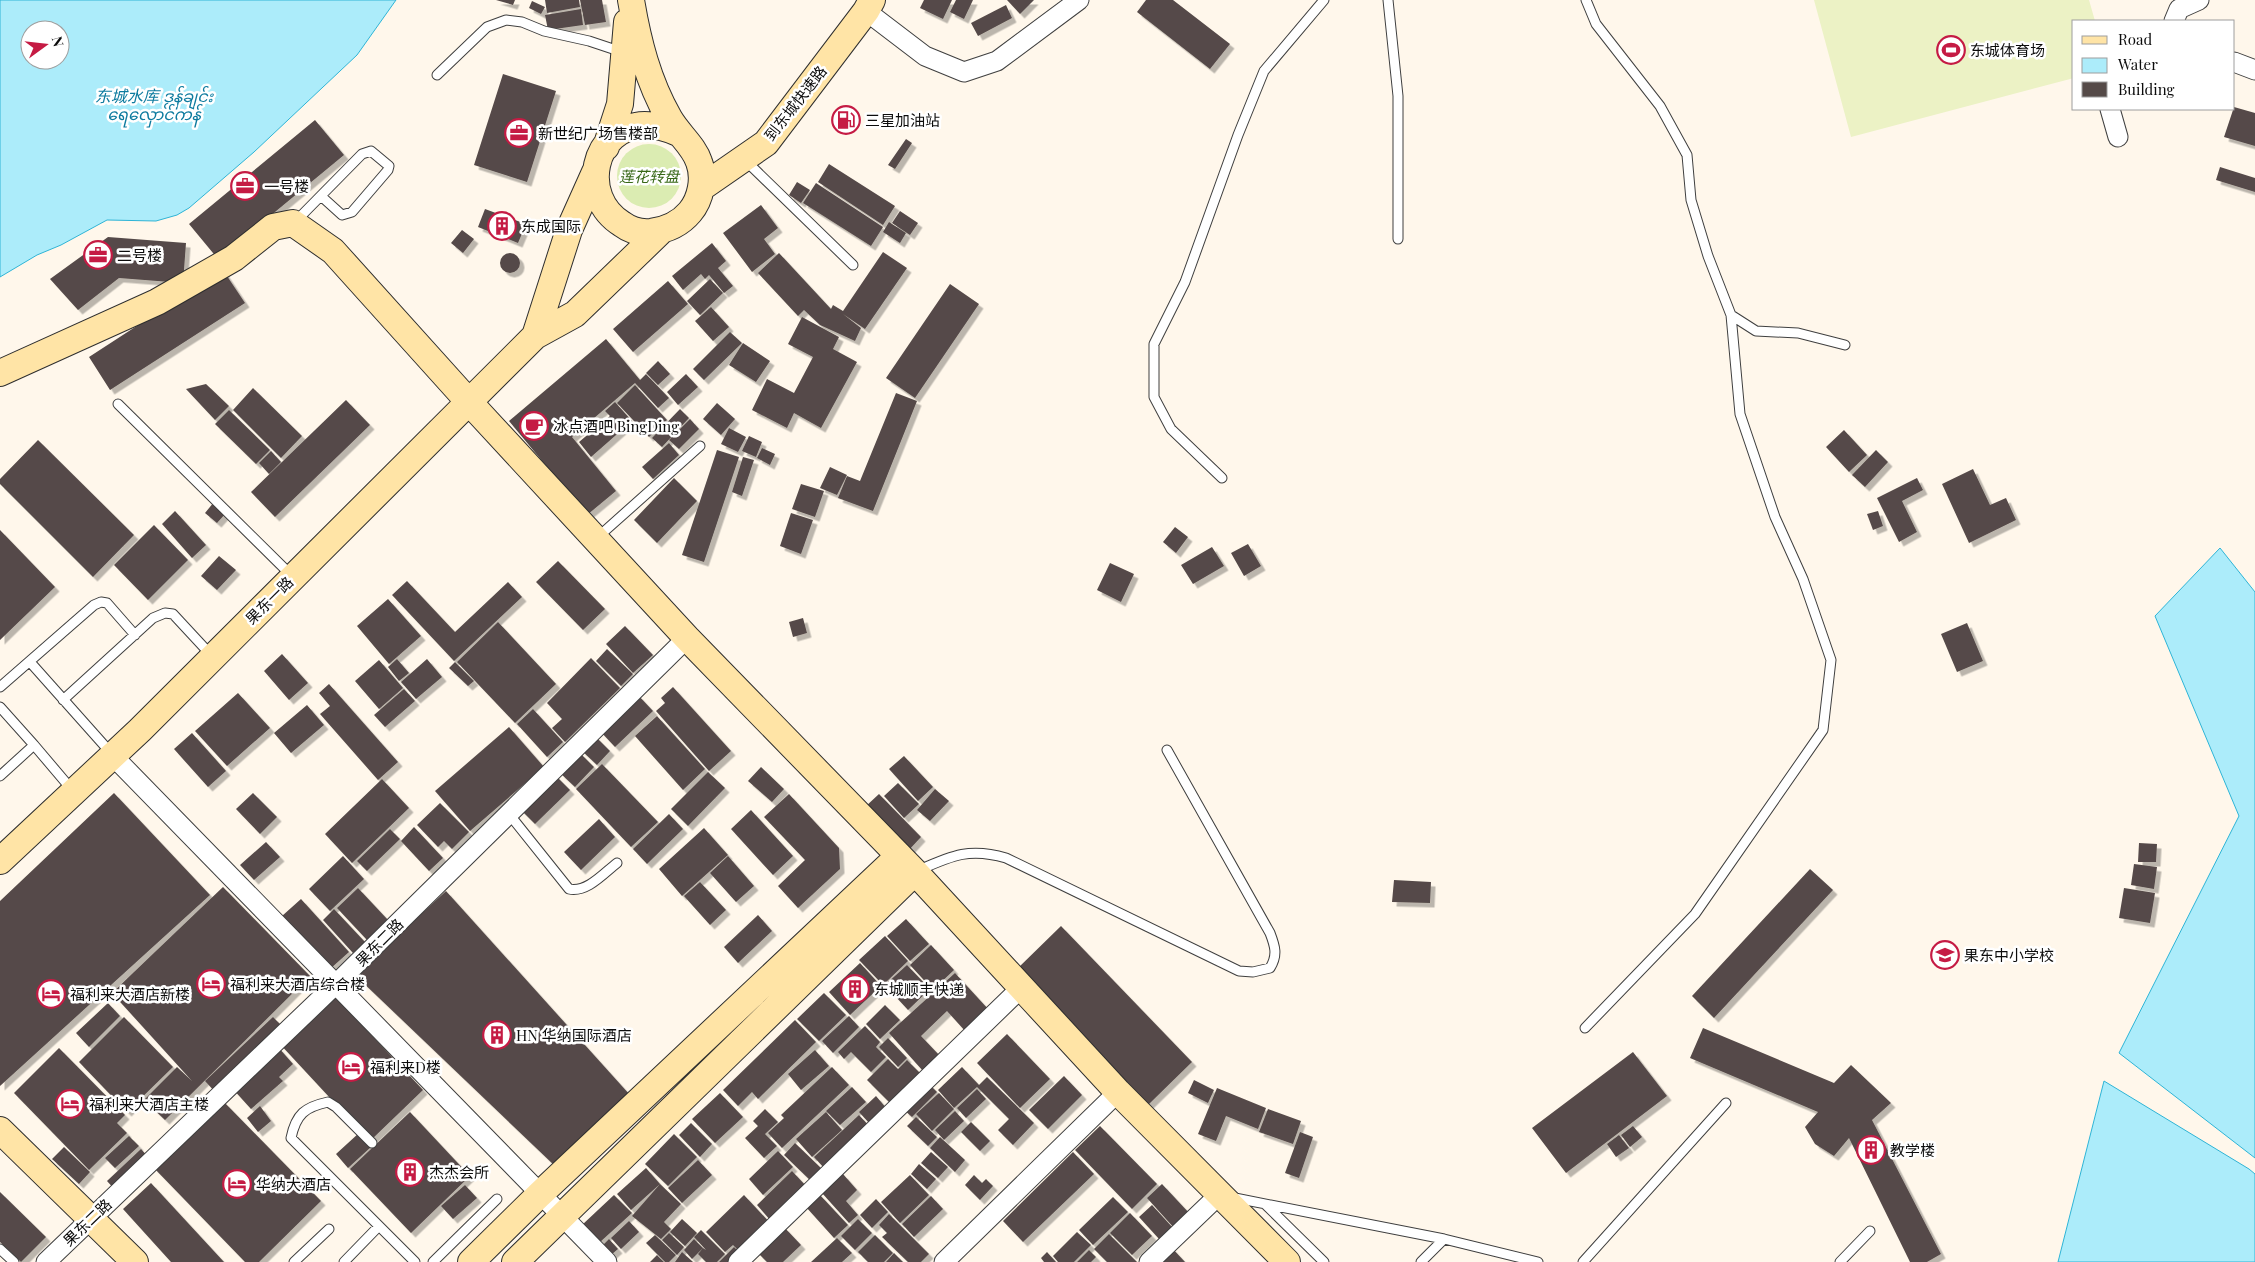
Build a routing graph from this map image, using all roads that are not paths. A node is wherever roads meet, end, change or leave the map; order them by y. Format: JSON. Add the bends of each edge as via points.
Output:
{"nodes":[{"id":1,"x":630,"y":0,"type":"edge"},
{"id":2,"x":1079,"y":0,"type":"edge"},
{"id":3,"x":1324,"y":0,"type":"edge"},
{"id":4,"x":1388,"y":0,"type":"edge"},
{"id":5,"x":1586,"y":0,"type":"edge"},
{"id":6,"x":2199,"y":0,"type":"edge"},
{"id":7,"x":869,"y":5,"type":"edge"},
{"id":8,"x":2174,"y":20,"type":"edge"},
{"id":9,"x":624,"y":53,"type":"junction"},
{"id":10,"x":2235,"y":62,"type":"edge"},
{"id":11,"x":2255,"y":70,"type":"edge"},
{"id":12,"x":437,"y":76,"type":"dead end"},
{"id":13,"x":2110,"y":110,"type":"edge"},
{"id":14,"x":678,"y":133,"type":"junction"},
{"id":15,"x":2118,"y":137,"type":"dead end"},
{"id":16,"x":606,"y":147,"type":"junction"},
{"id":17,"x":743,"y":158,"type":"junction"},
{"id":18,"x":595,"y":172,"type":"junction"},
{"id":19,"x":701,"y":188,"type":"junction"},
{"id":20,"x":321,"y":196,"type":"junction"},
{"id":21,"x":293,"y":223,"type":"junction"},
{"id":22,"x":662,"y":230,"type":"junction"},
{"id":23,"x":1398,"y":239,"type":"dead end"},
{"id":24,"x":853,"y":266,"type":"dead end"},
{"id":25,"x":1731,"y":314,"type":"junction"},
{"id":26,"x":534,"y":336,"type":"junction"},
{"id":27,"x":1846,"y":345,"type":"dead end"},
{"id":28,"x":0,"y":372,"type":"edge"},
{"id":29,"x":469,"y":402,"type":"junction"},
{"id":30,"x":118,"y":404,"type":"dead end"},
{"id":31,"x":700,"y":446,"type":"dead end"},
{"id":32,"x":1222,"y":478,"type":"dead end"},
{"id":33,"x":596,"y":539,"type":"junction"},
{"id":34,"x":293,"y":577,"type":"junction"},
{"id":35,"x":135,"y":635,"type":"junction"},
{"id":36,"x":687,"y":638,"type":"junction"},
{"id":37,"x":213,"y":657,"type":"junction"},
{"id":38,"x":30,"y":662,"type":"junction"},
{"id":39,"x":0,"y":686,"type":"edge"},
{"id":40,"x":63,"y":700,"type":"junction"},
{"id":41,"x":0,"y":707,"type":"edge"},
{"id":42,"x":34,"y":745,"type":"junction"},
{"id":43,"x":1167,"y":750,"type":"dead end"},
{"id":44,"x":112,"y":755,"type":"junction"},
{"id":45,"x":0,"y":776,"type":"edge"},
{"id":46,"x":73,"y":792,"type":"junction"},
{"id":47,"x":509,"y":814,"type":"junction"},
{"id":48,"x":0,"y":861,"type":"edge"},
{"id":49,"x":617,"y":863,"type":"dead end"},
{"id":50,"x":907,"y":864,"type":"junction"},
{"id":51,"x":336,"y":984,"type":"junction"},
{"id":52,"x":1022,"y":987,"type":"junction"},
{"id":53,"x":1585,"y":1028,"type":"dead end"},
{"id":54,"x":1118,"y":1092,"type":"junction"},
{"id":55,"x":1726,"y":1103,"type":"dead end"},
{"id":56,"x":0,"y":1130,"type":"edge"},
{"id":57,"x":372,"y":1143,"type":"dead end"},
{"id":58,"x":539,"y":1195,"type":"junction"},
{"id":59,"x":1219,"y":1195,"type":"junction"},
{"id":60,"x":497,"y":1199,"type":"dead end"},
{"id":61,"x":1266,"y":1205,"type":"junction"},
{"id":62,"x":562,"y":1216,"type":"junction"},
{"id":63,"x":90,"y":1219,"type":"junction"},
{"id":64,"x":379,"y":1226,"type":"junction"},
{"id":65,"x":329,"y":1229,"type":"dead end"},
{"id":66,"x":1870,"y":1231,"type":"dead end"},
{"id":67,"x":1444,"y":1239,"type":"junction"},
{"id":68,"x":0,"y":1249,"type":"edge"},
{"id":69,"x":14,"y":1262,"type":"edge"},
{"id":70,"x":46,"y":1262,"type":"edge"},
{"id":71,"x":134,"y":1262,"type":"edge"},
{"id":72,"x":294,"y":1262,"type":"edge"},
{"id":73,"x":344,"y":1262,"type":"edge"},
{"id":74,"x":415,"y":1262,"type":"edge"},
{"id":75,"x":433,"y":1262,"type":"edge"},
{"id":76,"x":471,"y":1262,"type":"edge"},
{"id":77,"x":515,"y":1262,"type":"edge"},
{"id":78,"x":607,"y":1262,"type":"edge"},
{"id":79,"x":738,"y":1262,"type":"edge"},
{"id":80,"x":944,"y":1262,"type":"edge"},
{"id":81,"x":1149,"y":1262,"type":"edge"},
{"id":82,"x":1287,"y":1262,"type":"edge"},
{"id":83,"x":1324,"y":1262,"type":"edge"},
{"id":84,"x":1421,"y":1262,"type":"edge"},
{"id":85,"x":1538,"y":1262,"type":"edge"},
{"id":86,"x":1583,"y":1262,"type":"edge"},
{"id":87,"x":1840,"y":1262,"type":"edge"}],
"edges":[{"from":1,"to":9,"type":"street"},
{"from":1,"to":14,"type":"street","via":[[638,42],[660,102]]},
{"from":2,"to":7,"type":"street","via":[[997,61],[964,72],[925,56]]},
{"from":3,"to":32,"type":"lane","via":[[1264,71],[1185,282],[1154,344],[1154,397],[1171,429]]},
{"from":4,"to":23,"type":"lane","via":[[1398,96]]},
{"from":5,"to":25,"type":"lane","via":[[1596,24],[1660,106],[1687,155],[1691,200]]},
{"from":6,"to":8,"type":"street","via":[[2179,9]]},
{"from":7,"to":17,"type":"street","name":"到东城快速路","via":[[766,143]]},
{"from":9,"to":12,"type":"lane","via":[[506,20],[487,27]]},
{"from":9,"to":16,"type":"street","via":[[620,104]]},
{"from":10,"to":11,"type":"street"},
{"from":13,"to":15,"type":"street"},
{"from":14,"to":16,"type":"street","via":[[661,126],[643,125],[626,130]]},
{"from":14,"to":19,"type":"street","via":[[691,146],[699,162]]},
{"from":16,"to":18,"type":"street","via":[[600,154]]},
{"from":17,"to":19,"type":"street","name":"到东城快速路"},
{"from":17,"to":24,"type":"lane"},
{"from":18,"to":22,"type":"street","via":[[596,190],[602,206],[614,219],[628,228],[646,232]]},
{"from":18,"to":26,"type":"street","via":[[569,230]]},
{"from":19,"to":22,"type":"street","via":[[691,211],[678,223]]},
{"from":20,"to":20,"type":"lane","via":[[342,215],[352,212],[389,166],[371,151],[366,151]]},
{"from":20,"to":21,"type":"lane"},
{"from":21,"to":28,"type":"street","via":[[273,227],[234,258],[157,302]]},
{"from":21,"to":29,"type":"street","via":[[333,251]]},
{"from":22,"to":26,"type":"street","via":[[576,314]]},
{"from":25,"to":27,"type":"lane","via":[[1756,331],[1798,333]]},
{"from":25,"to":53,"type":"lane","via":[[1740,414],[1775,517],[1803,579],[1831,660],[1823,730],[1695,914]]},
{"from":26,"to":29,"type":"street","name":"果东一路"},
{"from":29,"to":33,"type":"street"},
{"from":29,"to":34,"type":"street","name":"果东一路"},
{"from":30,"to":34,"type":"lane"},
{"from":31,"to":33,"type":"lane"},
{"from":33,"to":36,"type":"street"},
{"from":34,"to":37,"type":"street","name":"果东一路"},
{"from":35,"to":37,"type":"lane","via":[[154,618],[165,613],[173,614]]},
{"from":35,"to":38,"type":"lane","via":[[107,603],[101,602]]},
{"from":35,"to":40,"type":"lane"},
{"from":36,"to":47,"type":"street","name":"果东二路"},
{"from":36,"to":50,"type":"street"},
{"from":37,"to":44,"type":"street","name":"果东一路"},
{"from":38,"to":39,"type":"lane"},
{"from":38,"to":40,"type":"lane"},
{"from":40,"to":44,"type":"lane"},
{"from":41,"to":42,"type":"lane"},
{"from":42,"to":45,"type":"lane"},
{"from":42,"to":46,"type":"lane"},
{"from":43,"to":50,"type":"lane","via":[[1270,933],[1275,947],[1275,959],[1270,968],[1240,971],[1006,858],[986,852]]},
{"from":44,"to":46,"type":"street","name":"果东一路"},
{"from":44,"to":51,"type":"street"},
{"from":46,"to":48,"type":"street","name":"果东一路"},
{"from":47,"to":49,"type":"lane","via":[[569,889],[585,888]]},
{"from":47,"to":51,"type":"street","name":"果东二路"},
{"from":50,"to":52,"type":"street"},
{"from":50,"to":58,"type":"street"},
{"from":50,"to":62,"type":"street"},
{"from":51,"to":58,"type":"street"},
{"from":51,"to":63,"type":"street","name":"果东二路"},
{"from":52,"to":54,"type":"street"},
{"from":52,"to":79,"type":"street"},
{"from":54,"to":59,"type":"street"},
{"from":54,"to":80,"type":"street"},
{"from":55,"to":86,"type":"lane"},
{"from":56,"to":63,"type":"street"},
{"from":57,"to":64,"type":"lane","via":[[328,1102],[304,1110],[294,1123],[292,1138]]},
{"from":58,"to":62,"type":"street"},
{"from":58,"to":76,"type":"street"},
{"from":59,"to":61,"type":"lane"},
{"from":59,"to":81,"type":"street"},
{"from":59,"to":82,"type":"street"},
{"from":60,"to":75,"type":"lane"},
{"from":61,"to":67,"type":"lane"},
{"from":61,"to":83,"type":"lane"},
{"from":62,"to":77,"type":"street"},
{"from":62,"to":78,"type":"street"},
{"from":63,"to":70,"type":"street","name":"果东二路"},
{"from":63,"to":71,"type":"street"},
{"from":64,"to":73,"type":"lane"},
{"from":64,"to":74,"type":"lane"},
{"from":65,"to":72,"type":"lane"},
{"from":66,"to":87,"type":"lane"},
{"from":67,"to":84,"type":"lane"},
{"from":67,"to":85,"type":"lane"},
{"from":68,"to":69,"type":"lane"}]}
